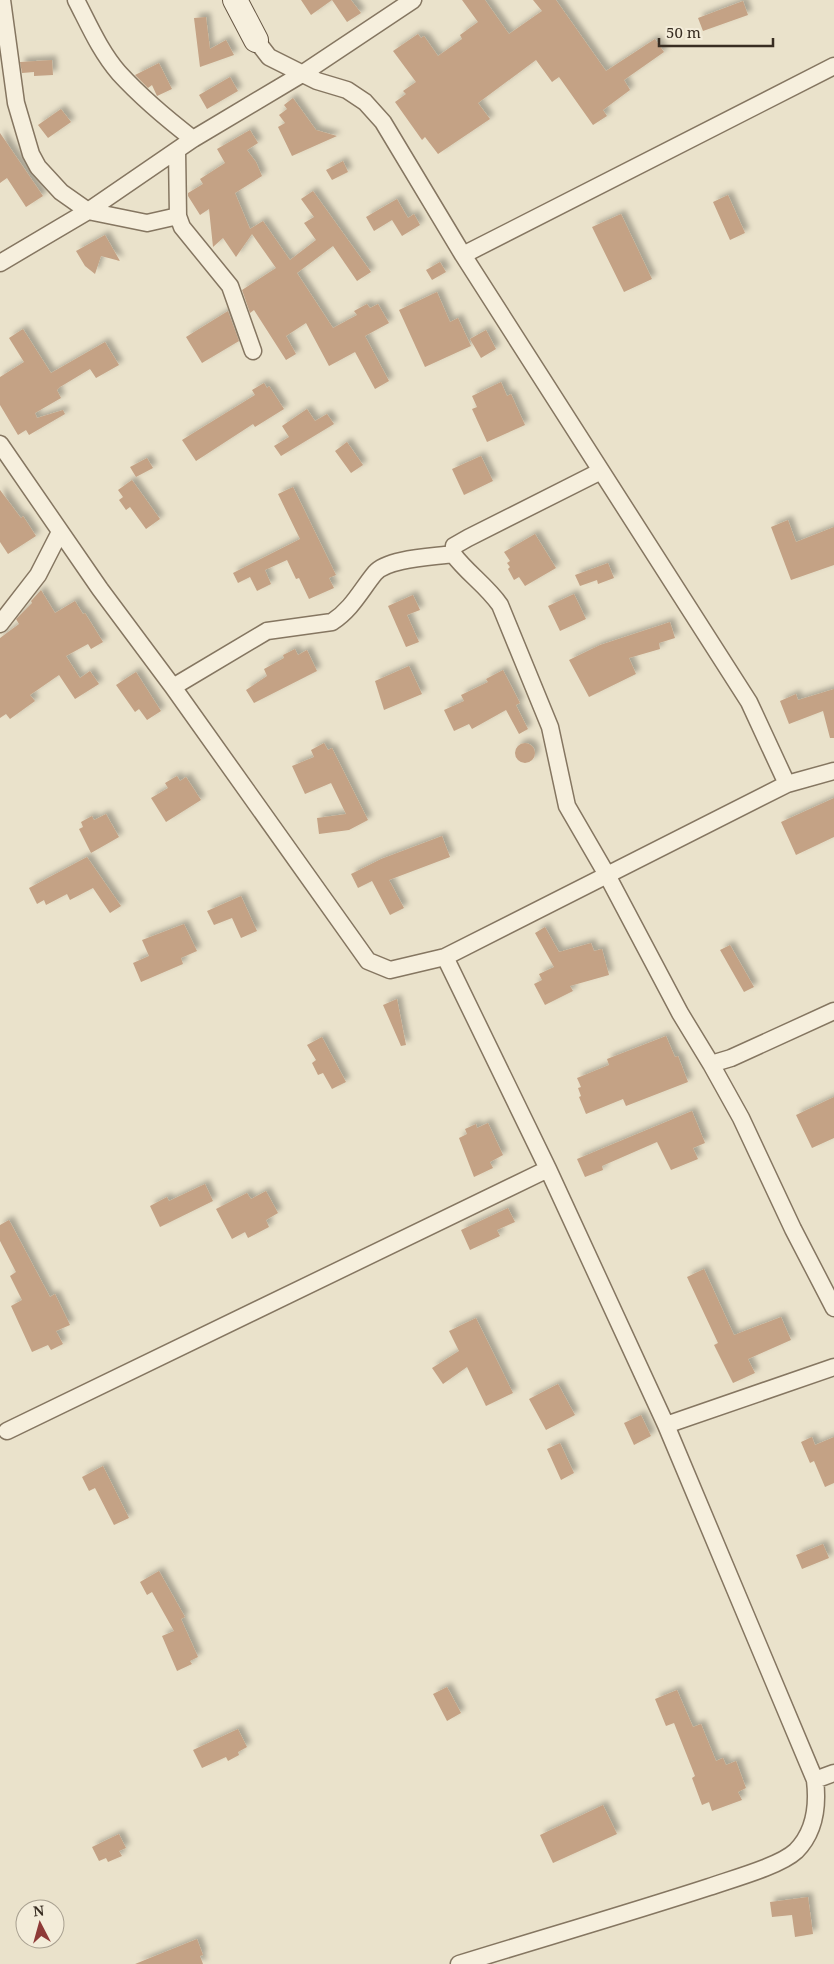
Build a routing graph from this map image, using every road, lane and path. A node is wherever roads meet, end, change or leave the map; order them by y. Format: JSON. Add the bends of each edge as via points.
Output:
{"nodes":[{"id":1,"x":2,"y":0,"type":"edge"},
{"id":2,"x":76,"y":0,"type":"edge"},
{"id":3,"x":235,"y":0,"type":"edge"},
{"id":4,"x":413,"y":0,"type":"edge"},
{"id":5,"x":256,"y":40,"type":"joint"},
{"id":6,"x":834,"y":66,"type":"edge"},
{"id":7,"x":302,"y":74,"type":"junction"},
{"id":8,"x":193,"y":139,"type":"junction"},
{"id":9,"x":177,"y":150,"type":"junction"},
{"id":10,"x":88,"y":211,"type":"junction"},
{"id":11,"x":178,"y":216,"type":"junction"},
{"id":12,"x":462,"y":255,"type":"junction"},
{"id":13,"x":0,"y":263,"type":"edge"},
{"id":14,"x":253,"y":351,"type":"dead end"},
{"id":15,"x":0,"y":444,"type":"edge"},
{"id":16,"x":601,"y":471,"type":"junction"},
{"id":17,"x":60,"y":532,"type":"junction"},
{"id":18,"x":453,"y":554,"type":"junction"},
{"id":19,"x":0,"y":624,"type":"edge"},
{"id":20,"x":173,"y":687,"type":"junction"},
{"id":21,"x":834,"y":771,"type":"edge"},
{"id":22,"x":786,"y":784,"type":"junction"},
{"id":23,"x":607,"y":875,"type":"junction"},
{"id":24,"x":445,"y":958,"type":"junction"},
{"id":25,"x":834,"y":1011,"type":"edge"},
{"id":26,"x":711,"y":1064,"type":"junction"},
{"id":27,"x":548,"y":1168,"type":"junction"},
{"id":28,"x":834,"y":1308,"type":"edge"},
{"id":29,"x":834,"y":1367,"type":"edge"},
{"id":30,"x":666,"y":1425,"type":"junction"},
{"id":31,"x":7,"y":1431,"type":"dead end"},
{"id":32,"x":834,"y":1773,"type":"edge"},
{"id":33,"x":815,"y":1780,"type":"junction"},
{"id":34,"x":459,"y":1964,"type":"edge"}],
"edges":[{"from":1,"to":10,"type":"street","via":[[16,103],[31,154],[38,168],[61,192]]},
{"from":2,"to":8,"type":"street","via":[[90,29],[118,72]]},
{"from":3,"to":5,"type":"main road"},
{"from":4,"to":7,"type":"street"},
{"from":5,"to":7,"type":"street","via":[[269,57]]},
{"from":6,"to":12,"type":"street"},
{"from":7,"to":8,"type":"street"},
{"from":7,"to":12,"type":"street","via":[[347,90],[365,102],[382,122]]},
{"from":8,"to":9,"type":"street"},
{"from":9,"to":10,"type":"street"},
{"from":9,"to":11,"type":"street"},
{"from":10,"to":11,"type":"street","via":[[147,222]]},
{"from":10,"to":13,"type":"street"},
{"from":11,"to":14,"type":"street","via":[[182,227],[230,286]]},
{"from":12,"to":16,"type":"street"},
{"from":15,"to":17,"type":"street"},
{"from":16,"to":18,"type":"street","via":[[461,542],[454,546]]},
{"from":16,"to":22,"type":"street","via":[[749,702]]},
{"from":17,"to":19,"type":"street","via":[[38,575]]},
{"from":17,"to":20,"type":"street"},
{"from":18,"to":20,"type":"street","via":[[383,566],[365,590],[332,622],[267,631]]},
{"from":18,"to":23,"type":"street","via":[[500,604],[550,728],[566,806]]},
{"from":20,"to":24,"type":"street","via":[[368,961],[390,970]]},
{"from":21,"to":22,"type":"street"},
{"from":22,"to":23,"type":"street"},
{"from":23,"to":24,"type":"street"},
{"from":23,"to":26,"type":"street","via":[[680,1013]]},
{"from":24,"to":27,"type":"street"},
{"from":25,"to":26,"type":"street"},
{"from":26,"to":28,"type":"street"},
{"from":27,"to":30,"type":"street"},
{"from":27,"to":31,"type":"street"},
{"from":29,"to":30,"type":"street"},
{"from":30,"to":33,"type":"street"},
{"from":32,"to":33,"type":"street"},
{"from":33,"to":34,"type":"street","via":[[817,1801],[814,1820],[796,1851],[782,1860],[694,1892]]}]}
